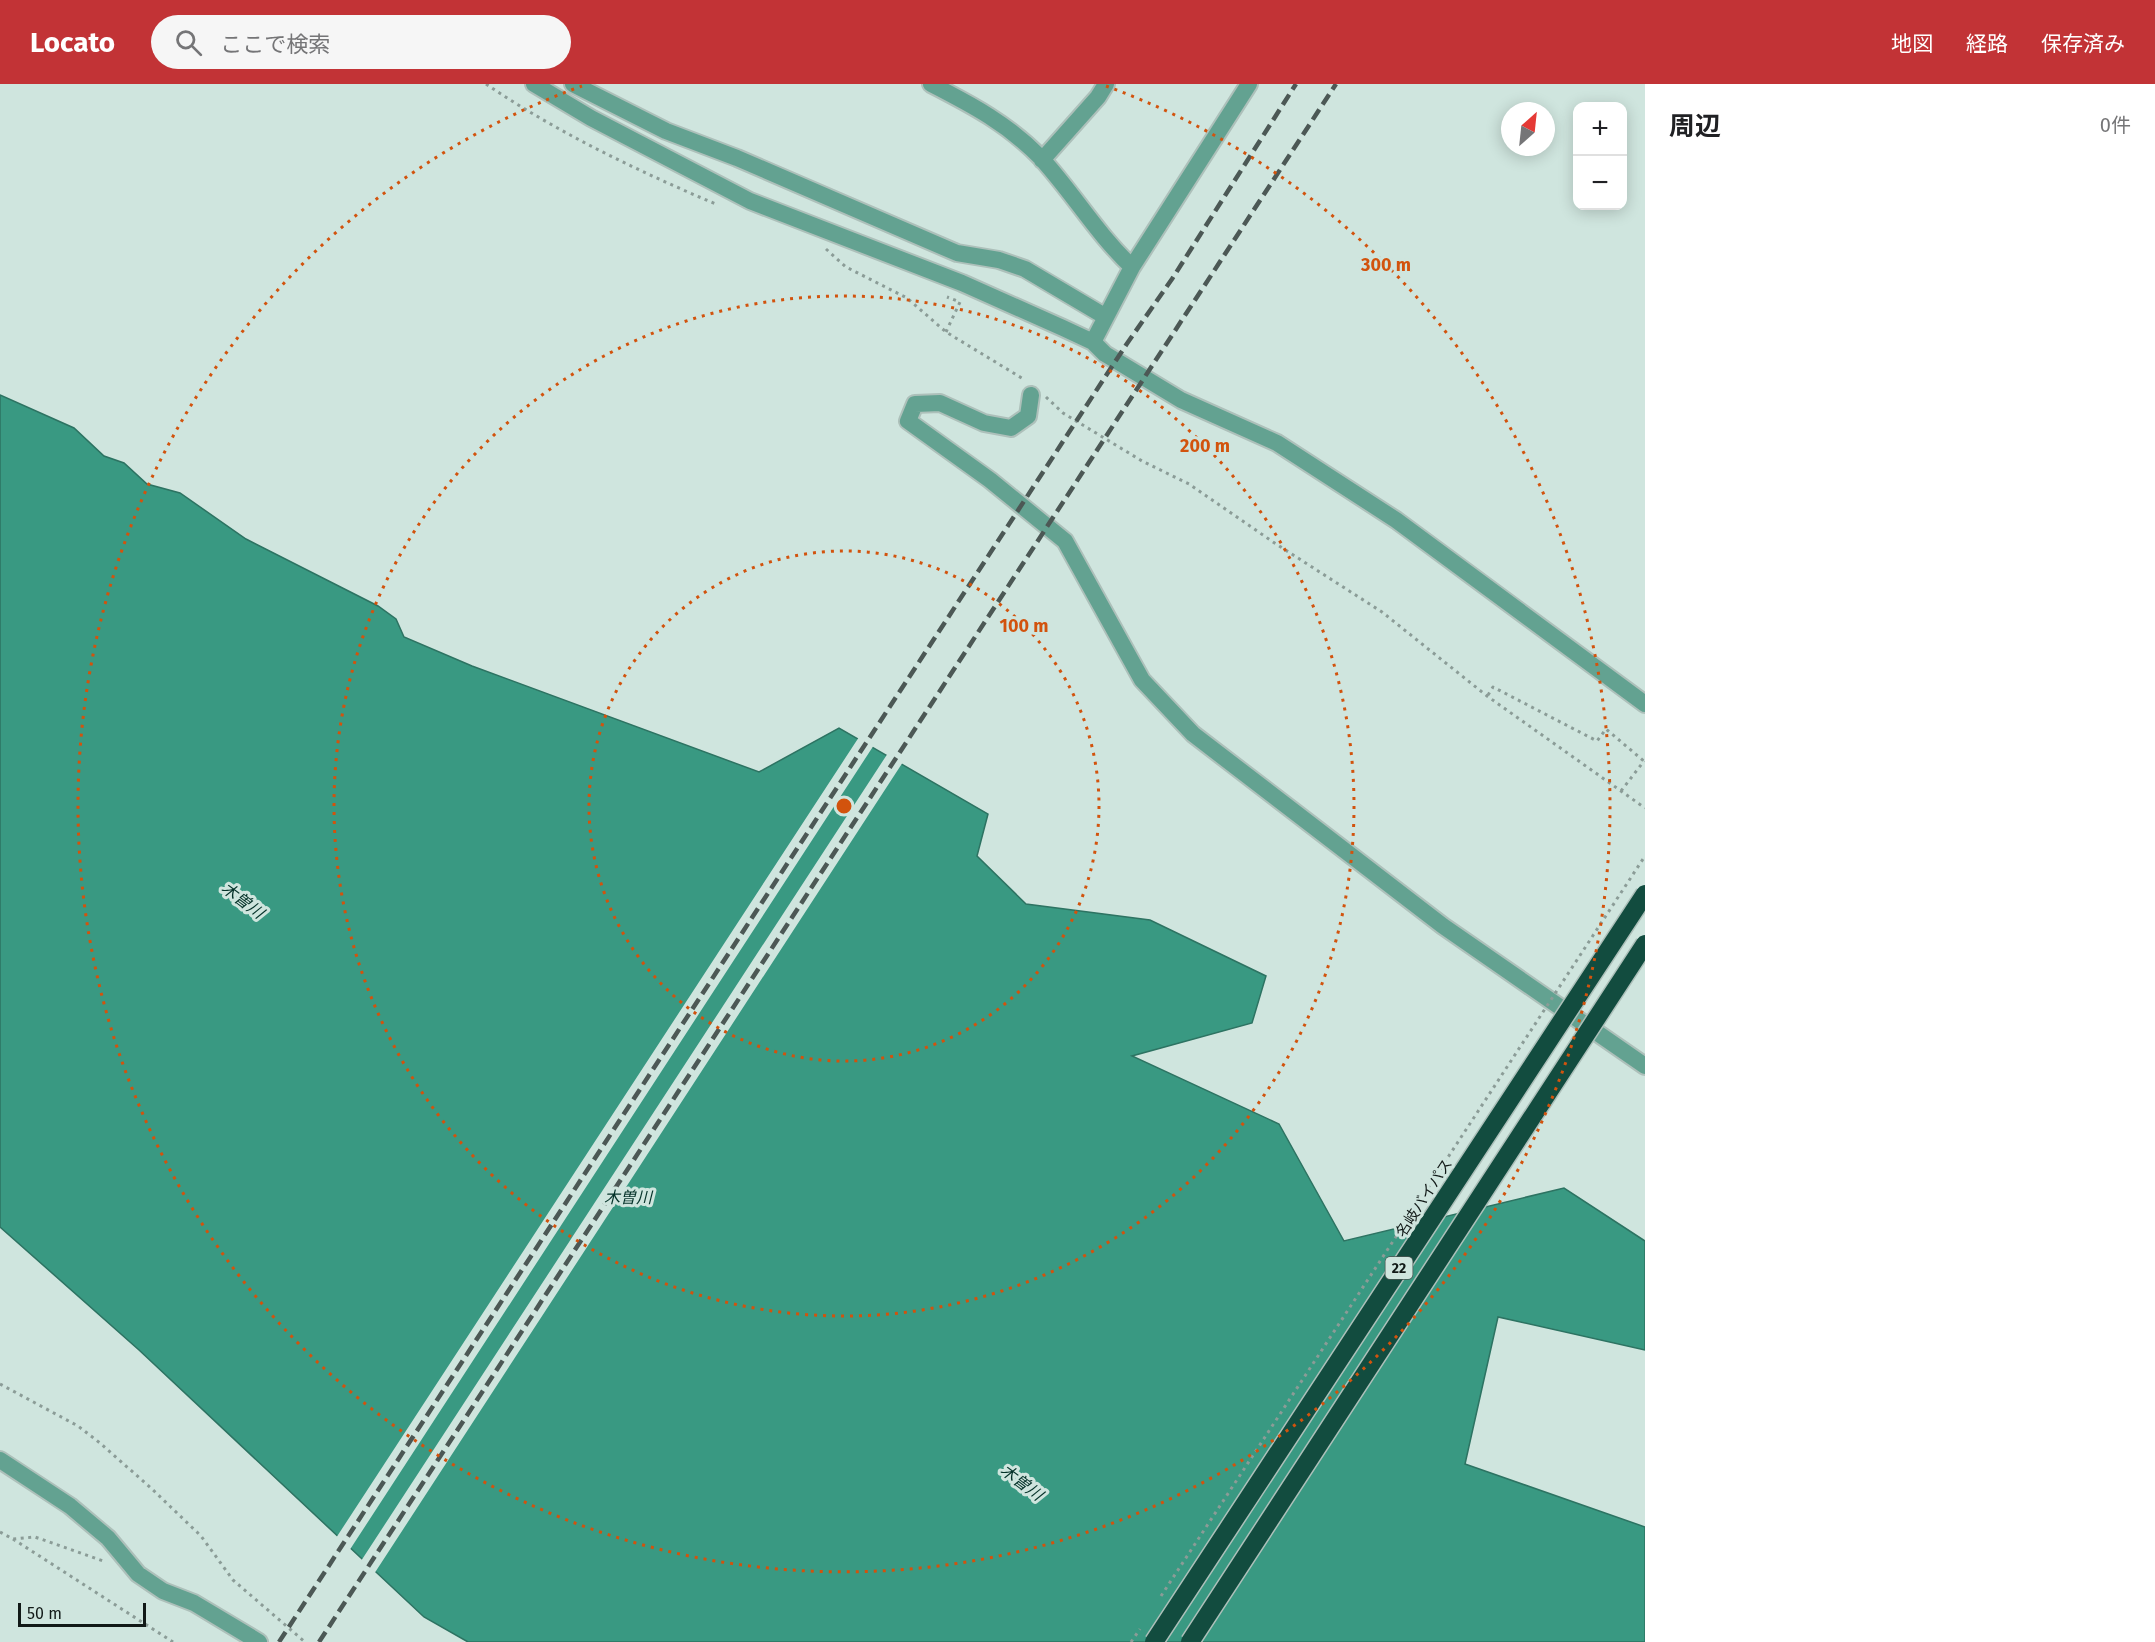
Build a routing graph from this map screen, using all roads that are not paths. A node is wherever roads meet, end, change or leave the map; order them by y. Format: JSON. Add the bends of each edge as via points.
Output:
{"nodes":[{"id":1,"x":534,"y":84,"type":"edge"},
{"id":2,"x":573,"y":84,"type":"edge"},
{"id":3,"x":931,"y":84,"type":"edge"},
{"id":4,"x":1106,"y":84,"type":"edge"},
{"id":5,"x":1249,"y":84,"type":"edge"},
{"id":6,"x":1042,"y":160,"type":"junction"},
{"id":7,"x":1132,"y":267,"type":"junction"},
{"id":8,"x":1106,"y":317,"type":"junction"},
{"id":9,"x":1093,"y":342,"type":"junction"},
{"id":10,"x":1034,"y":390,"type":"road end"},
{"id":11,"x":1645,"y":704,"type":"edge"},
{"id":12,"x":1645,"y":894,"type":"edge"},
{"id":13,"x":1645,"y":944,"type":"edge"},
{"id":14,"x":1645,"y":1066,"type":"edge"},
{"id":15,"x":0,"y":1460,"type":"edge"},
{"id":16,"x":259,"y":1642,"type":"edge"},
{"id":17,"x":1154,"y":1642,"type":"edge"},
{"id":18,"x":1190,"y":1642,"type":"edge"}],
"edges":[{"from":1,"to":9,"type":"street","via":[[750,201],[962,283]]},
{"from":2,"to":8,"type":"street","via":[[666,131],[957,253],[1025,269]]},
{"from":3,"to":6,"type":"street","via":[[989,114]]},
{"from":4,"to":6,"type":"street"},
{"from":5,"to":7,"type":"street"},
{"from":6,"to":7,"type":"street","via":[[1111,247]]},
{"from":7,"to":8,"type":"street"},
{"from":8,"to":9,"type":"street"},
{"from":9,"to":11,"type":"street","via":[[1105,354],[1181,400],[1277,443],[1396,520]]},
{"from":10,"to":14,"type":"street","via":[[1028,416],[1011,428],[984,423],[939,403],[915,404],[908,421],[1065,541],[1142,680],[1193,734],[1443,926]]},
{"from":12,"to":17,"type":"highway","name":"名岐バイパス","number":"22","bridge":true},
{"from":13,"to":18,"type":"highway","number":"22","bridge":true},
{"from":15,"to":16,"type":"street","via":[[70,1506],[108,1538],[138,1574],[163,1592],[194,1603]]}]}
